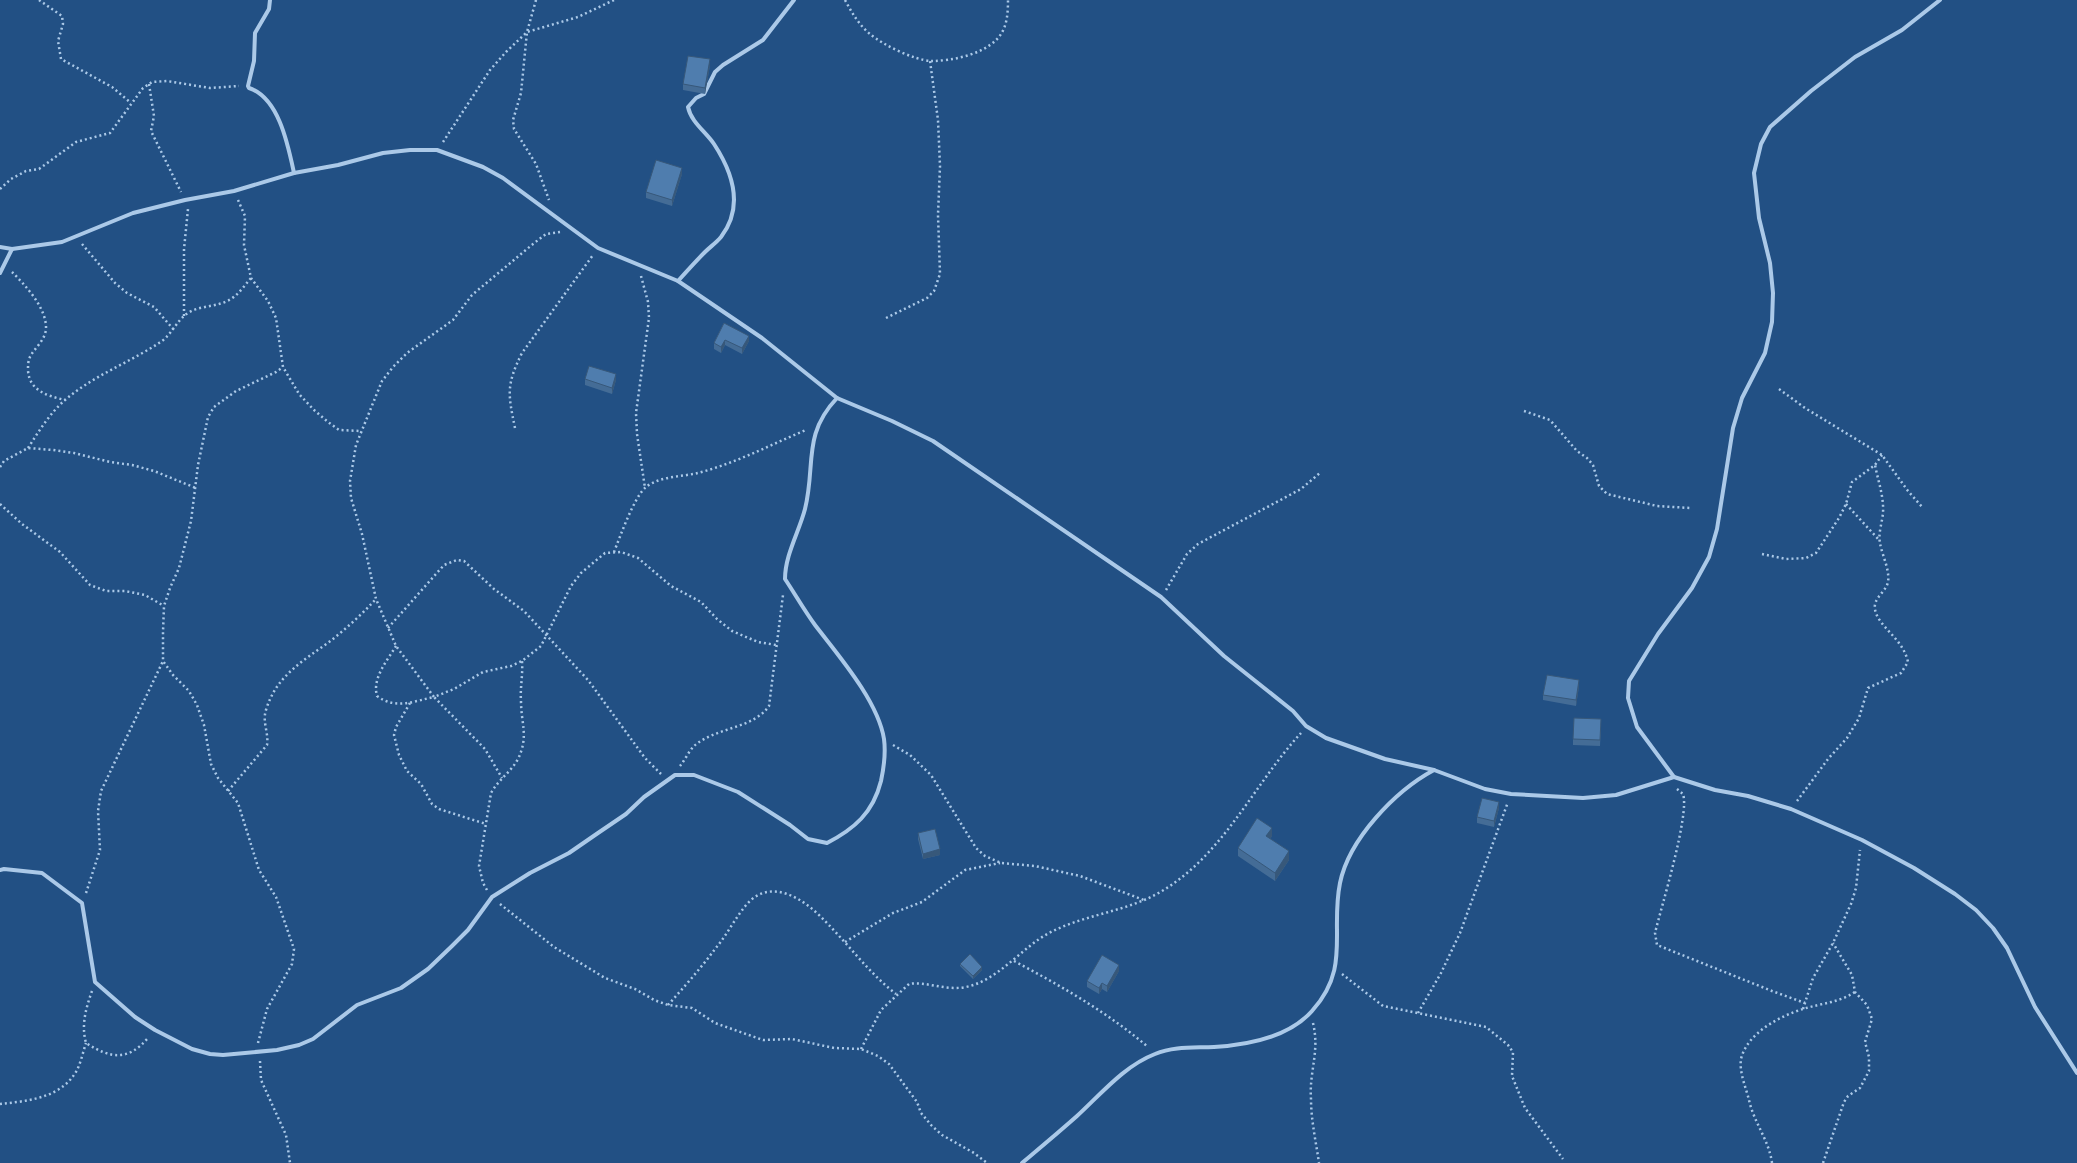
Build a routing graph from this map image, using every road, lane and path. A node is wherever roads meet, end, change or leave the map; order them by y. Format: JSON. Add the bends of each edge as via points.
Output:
{"nodes":[{"id":1,"x":38,"y":0,"type":"edge"},
{"id":2,"x":270,"y":0,"type":"edge"},
{"id":3,"x":536,"y":0,"type":"edge"},
{"id":4,"x":614,"y":0,"type":"edge"},
{"id":5,"x":794,"y":0,"type":"edge"},
{"id":6,"x":846,"y":0,"type":"edge"},
{"id":7,"x":1008,"y":0,"type":"edge"},
{"id":8,"x":1940,"y":0,"type":"edge"},
{"id":9,"x":527,"y":32,"type":"junction"},
{"id":10,"x":930,"y":61,"type":"junction"},
{"id":11,"x":149,"y":84,"type":"junction"},
{"id":12,"x":248,"y":86,"type":"junction"},
{"id":13,"x":131,"y":103,"type":"junction"},
{"id":14,"x":437,"y":150,"type":"junction"},
{"id":15,"x":294,"y":173,"type":"junction"},
{"id":16,"x":0,"y":189,"type":"edge"},
{"id":17,"x":234,"y":191,"type":"junction"},
{"id":18,"x":185,"y":200,"type":"junction"},
{"id":19,"x":555,"y":215,"type":"junction"},
{"id":20,"x":573,"y":230,"type":"junction"},
{"id":21,"x":77,"y":238,"type":"junction"},
{"id":22,"x":0,"y":247,"type":"edge"},
{"id":23,"x":598,"y":248,"type":"junction"},
{"id":24,"x":12,"y":249,"type":"junction"},
{"id":25,"x":5,"y":264,"type":"junction"},
{"id":26,"x":638,"y":266,"type":"junction"},
{"id":27,"x":0,"y":274,"type":"edge"},
{"id":28,"x":251,"y":278,"type":"junction"},
{"id":29,"x":678,"y":281,"type":"junction"},
{"id":30,"x":184,"y":316,"type":"junction"},
{"id":31,"x":886,"y":318,"type":"dead end"},
{"id":32,"x":174,"y":330,"type":"junction"},
{"id":33,"x":283,"y":367,"type":"junction"},
{"id":34,"x":1779,"y":389,"type":"dead end"},
{"id":35,"x":837,"y":398,"type":"junction"},
{"id":36,"x":65,"y":400,"type":"junction"},
{"id":37,"x":1524,"y":411,"type":"dead end"},
{"id":38,"x":817,"y":426,"type":"junction"},
{"id":39,"x":515,"y":428,"type":"dead end"},
{"id":40,"x":360,"y":431,"type":"junction"},
{"id":41,"x":28,"y":448,"type":"junction"},
{"id":42,"x":1882,"y":455,"type":"junction"},
{"id":43,"x":1875,"y":465,"type":"junction"},
{"id":44,"x":0,"y":467,"type":"edge"},
{"id":45,"x":1320,"y":472,"type":"dead end"},
{"id":46,"x":196,"y":488,"type":"junction"},
{"id":47,"x":645,"y":488,"type":"junction"},
{"id":48,"x":0,"y":504,"type":"edge"},
{"id":49,"x":1846,"y":504,"type":"junction"},
{"id":50,"x":1690,"y":508,"type":"dead end"},
{"id":51,"x":1923,"y":508,"type":"dead end"},
{"id":52,"x":1880,"y":541,"type":"junction"},
{"id":53,"x":614,"y":552,"type":"junction"},
{"id":54,"x":1762,"y":554,"type":"dead end"},
{"id":55,"x":785,"y":579,"type":"junction"},
{"id":56,"x":1162,"y":597,"type":"junction"},
{"id":57,"x":376,"y":598,"type":"junction"},
{"id":58,"x":164,"y":606,"type":"junction"},
{"id":59,"x":388,"y":628,"type":"junction"},
{"id":60,"x":548,"y":635,"type":"junction"},
{"id":61,"x":776,"y":645,"type":"junction"},
{"id":62,"x":396,"y":646,"type":"junction"},
{"id":63,"x":163,"y":661,"type":"junction"},
{"id":64,"x":522,"y":661,"type":"junction"},
{"id":65,"x":434,"y":697,"type":"junction"},
{"id":66,"x":410,"y":703,"type":"junction"},
{"id":67,"x":1306,"y":726,"type":"junction"},
{"id":68,"x":884,"y":738,"type":"junction"},
{"id":69,"x":1434,"y":770,"type":"junction"},
{"id":70,"x":675,"y":775,"type":"junction"},
{"id":71,"x":1674,"y":777,"type":"junction"},
{"id":72,"x":502,"y":778,"type":"junction"},
{"id":73,"x":667,"y":780,"type":"junction"},
{"id":74,"x":228,"y":792,"type":"junction"},
{"id":75,"x":1511,"y":794,"type":"junction"},
{"id":76,"x":1791,"y":809,"type":"junction"},
{"id":77,"x":486,"y":824,"type":"junction"},
{"id":78,"x":1862,"y":840,"type":"junction"},
{"id":79,"x":1001,"y":863,"type":"junction"},
{"id":80,"x":0,"y":870,"type":"edge"},
{"id":81,"x":492,"y":897,"type":"junction"},
{"id":82,"x":1145,"y":900,"type":"junction"},
{"id":83,"x":82,"y":903,"type":"junction"},
{"id":84,"x":845,"y":942,"type":"junction"},
{"id":85,"x":1833,"y":943,"type":"junction"},
{"id":86,"x":1014,"y":961,"type":"junction"},
{"id":87,"x":1336,"y":969,"type":"junction"},
{"id":88,"x":95,"y":982,"type":"junction"},
{"id":89,"x":1855,"y":992,"type":"junction"},
{"id":90,"x":896,"y":994,"type":"junction"},
{"id":91,"x":1805,"y":1003,"type":"junction"},
{"id":92,"x":668,"y":1006,"type":"junction"},
{"id":93,"x":1803,"y":1009,"type":"junction"},
{"id":94,"x":1311,"y":1013,"type":"junction"},
{"id":95,"x":1418,"y":1013,"type":"junction"},
{"id":96,"x":155,"y":1030,"type":"junction"},
{"id":97,"x":86,"y":1043,"type":"junction"},
{"id":98,"x":861,"y":1049,"type":"junction"},
{"id":99,"x":258,"y":1052,"type":"junction"},
{"id":100,"x":1155,"y":1053,"type":"junction"},
{"id":101,"x":2077,"y":1073,"type":"edge"},
{"id":102,"x":0,"y":1104,"type":"edge"},
{"id":103,"x":1563,"y":1159,"type":"dead end"},
{"id":104,"x":290,"y":1163,"type":"edge"},
{"id":105,"x":987,"y":1163,"type":"edge"},
{"id":106,"x":1022,"y":1163,"type":"edge"},
{"id":107,"x":1319,"y":1163,"type":"edge"},
{"id":108,"x":1772,"y":1163,"type":"edge"},
{"id":109,"x":1823,"y":1163,"type":"edge"}],
"edges":[{"from":1,"to":13,"type":"path","via":[[62,16],[63,24],[58,41],[61,59],[112,87]]},
{"from":2,"to":12,"type":"street","via":[[269,9],[255,33],[254,61]]},
{"from":3,"to":9,"type":"path"},
{"from":4,"to":9,"type":"path","via":[[578,17]]},
{"from":5,"to":29,"type":"street","via":[[763,40],[719,68],[704,94],[688,107],[690,115],[714,144],[724,161],[732,180],[735,201],[730,220],[720,238]]},
{"from":6,"to":10,"type":"path","via":[[860,25],[871,36],[908,55]]},
{"from":7,"to":10,"type":"path","via":[[1007,19],[997,40],[983,49],[961,57]]},
{"from":8,"to":71,"type":"street","via":[[1902,30],[1855,57],[1811,91],[1770,127],[1761,144],[1754,173],[1759,218],[1774,293],[1772,322],[1765,353],[1742,398],[1733,428],[1717,529],[1709,557],[1692,588],[1658,634],[1629,682],[1628,698],[1637,727]]},
{"from":9,"to":14,"type":"path","via":[[490,70]]},
{"from":9,"to":19,"type":"path","via":[[521,93],[513,120],[514,129],[536,164]]},
{"from":10,"to":31,"type":"path","via":[[938,120],[940,274],[934,291],[927,298]]},
{"from":11,"to":12,"type":"path","via":[[167,81],[210,88]]},
{"from":11,"to":13,"type":"path"},
{"from":11,"to":18,"type":"path","via":[[154,116],[151,131]]},
{"from":12,"to":15,"type":"street","via":[[259,92],[271,104],[289,146]]},
{"from":13,"to":16,"type":"path","via":[[110,133],[76,142],[39,169],[26,171],[11,178]]},
{"from":14,"to":15,"type":"street","via":[[383,154]]},
{"from":14,"to":19,"type":"street","via":[[483,166]]},
{"from":15,"to":17,"type":"street"},
{"from":17,"to":18,"type":"street"},
{"from":17,"to":28,"type":"path","via":[[245,216],[244,245]]},
{"from":18,"to":21,"type":"street","via":[[133,213]]},
{"from":18,"to":30,"type":"path","via":[[189,201],[184,249]]},
{"from":19,"to":20,"type":"street"},
{"from":20,"to":23,"type":"street"},
{"from":20,"to":40,"type":"path","via":[[546,234],[472,295],[453,320],[407,353],[382,381]]},
{"from":21,"to":24,"type":"street"},
{"from":21,"to":32,"type":"path","via":[[115,283],[127,293],[154,307]]},
{"from":22,"to":24,"type":"street"},
{"from":23,"to":26,"type":"street"},
{"from":23,"to":39,"type":"path","via":[[522,353],[514,369],[508,397]]},
{"from":24,"to":25,"type":"street"},
{"from":25,"to":27,"type":"street"},
{"from":25,"to":36,"type":"path","via":[[32,294],[46,328],[43,338],[30,356],[28,374],[31,383],[47,396]]},
{"from":26,"to":29,"type":"street"},
{"from":26,"to":47,"type":"path","via":[[648,302],[649,318],[636,412]]},
{"from":28,"to":30,"type":"path","via":[[234,298],[227,302],[196,309]]},
{"from":28,"to":33,"type":"path","via":[[268,301],[276,318]]},
{"from":29,"to":35,"type":"street","via":[[762,338]]},
{"from":30,"to":32,"type":"path"},
{"from":32,"to":36,"type":"path","via":[[162,341],[100,376]]},
{"from":33,"to":40,"type":"path","via":[[299,394],[328,422],[339,430]]},
{"from":33,"to":46,"type":"path","via":[[236,391],[214,407],[208,417]]},
{"from":34,"to":42,"type":"path"},
{"from":35,"to":38,"type":"street"},
{"from":35,"to":56,"type":"street","via":[[933,441]]},
{"from":36,"to":41,"type":"path"},
{"from":37,"to":50,"type":"path","via":[[1550,420],[1593,465],[1599,486],[1607,494],[1657,506]]},
{"from":38,"to":47,"type":"path","via":[[745,457],[698,473],[664,479]]},
{"from":38,"to":55,"type":"street","via":[[811,452],[805,508],[788,560]]},
{"from":40,"to":57,"type":"path","via":[[352,459],[351,498]]},
{"from":41,"to":44,"type":"path","via":[[4,461]]},
{"from":41,"to":46,"type":"path","via":[[74,453],[132,465]]},
{"from":42,"to":43,"type":"path"},
{"from":42,"to":51,"type":"path"},
{"from":43,"to":49,"type":"path","via":[[1852,482]]},
{"from":43,"to":52,"type":"path","via":[[1882,496]]},
{"from":45,"to":56,"type":"path","via":[[1302,489],[1198,544],[1187,554]]},
{"from":46,"to":58,"type":"path","via":[[181,563]]},
{"from":47,"to":53,"type":"path","via":[[629,514]]},
{"from":48,"to":58,"type":"path","via":[[60,552],[90,585],[106,591],[145,595]]},
{"from":49,"to":52,"type":"path"},
{"from":49,"to":54,"type":"path","via":[[1816,553],[1806,558],[1786,559]]},
{"from":52,"to":76,"type":"path","via":[[1888,583],[1874,607],[1876,616],[1903,646],[1908,662],[1901,673],[1868,688],[1859,718],[1847,738]]},
{"from":53,"to":60,"type":"path","via":[[605,553],[570,586]]},
{"from":53,"to":61,"type":"path","via":[[638,558],[671,586],[702,602],[732,631],[758,642]]},
{"from":55,"to":61,"type":"path"},
{"from":55,"to":68,"type":"street","via":[[845,663],[872,708]]},
{"from":56,"to":67,"type":"street","via":[[1224,656],[1293,711]]},
{"from":57,"to":59,"type":"path"},
{"from":57,"to":74,"type":"path","via":[[330,641],[281,679],[265,711],[267,746]]},
{"from":58,"to":63,"type":"path"},
{"from":59,"to":60,"type":"path","via":[[444,565],[457,560],[470,566],[494,589],[524,611]]},
{"from":59,"to":62,"type":"path"},
{"from":60,"to":64,"type":"path","via":[[541,646]]},
{"from":60,"to":73,"type":"path","via":[[588,680],[645,758]]},
{"from":61,"to":70,"type":"path","via":[[769,706],[763,715],[699,742]]},
{"from":62,"to":65,"type":"path"},
{"from":62,"to":66,"type":"path","via":[[380,672],[376,684],[377,696],[393,704]]},
{"from":63,"to":74,"type":"path","via":[[189,690],[197,706],[204,725],[211,764]]},
{"from":63,"to":83,"type":"path","via":[[101,791],[98,811],[100,850]]},
{"from":64,"to":65,"type":"path","via":[[483,672]]},
{"from":64,"to":72,"type":"path","via":[[523,746],[517,761]]},
{"from":65,"to":66,"type":"path"},
{"from":65,"to":72,"type":"path","via":[[485,749]]},
{"from":66,"to":77,"type":"path","via":[[394,735],[399,755],[407,771],[421,784],[432,804],[439,809]]},
{"from":67,"to":69,"type":"street","via":[[1326,738],[1385,759]]},
{"from":67,"to":82,"type":"path","via":[[1204,857],[1163,891]]},
{"from":68,"to":70,"type":"street","via":[[885,763],[878,793],[865,815],[848,832],[827,844],[808,839],[738,792],[694,775]]},
{"from":68,"to":79,"type":"path","via":[[910,755],[931,775],[976,848],[985,856]]},
{"from":69,"to":75,"type":"street","via":[[1485,789]]},
{"from":69,"to":87,"type":"street","via":[[1393,799],[1357,844],[1346,865],[1340,883]]},
{"from":70,"to":73,"type":"street"},
{"from":71,"to":75,"type":"street","via":[[1616,795],[1583,798]]},
{"from":71,"to":76,"type":"street"},
{"from":71,"to":91,"type":"path","via":[[1676,788],[1683,794],[1685,806],[1654,933],[1657,945]]},
{"from":72,"to":77,"type":"path","via":[[491,793]]},
{"from":73,"to":81,"type":"street","via":[[626,814],[569,853],[530,872]]},
{"from":74,"to":99,"type":"path","via":[[238,803],[258,870],[276,898],[294,949],[292,964],[262,1022]]},
{"from":75,"to":95,"type":"path","via":[[1460,934]]},
{"from":76,"to":78,"type":"street"},
{"from":77,"to":81,"type":"path","via":[[479,866],[483,883]]},
{"from":78,"to":85,"type":"path","via":[[1856,888]]},
{"from":78,"to":101,"type":"street","via":[[1914,868],[1976,910],[2007,948],[2036,1007]]},
{"from":79,"to":82,"type":"path","via":[[1035,866],[1080,876]]},
{"from":79,"to":84,"type":"path","via":[[964,870],[922,902],[893,913]]},
{"from":80,"to":83,"type":"street","via":[[42,873]]},
{"from":81,"to":92,"type":"path","via":[[560,951],[605,978],[635,989]]},
{"from":81,"to":99,"type":"street","via":[[468,930],[428,969],[401,988],[357,1005],[313,1039],[299,1045]]},
{"from":82,"to":86,"type":"path","via":[[1064,925],[1046,935]]},
{"from":83,"to":88,"type":"street"},
{"from":84,"to":90,"type":"path","via":[[881,982]]},
{"from":84,"to":92,"type":"path","via":[[811,907],[781,892],[766,891],[756,895],[746,905],[716,949]]},
{"from":85,"to":89,"type":"path","via":[[1852,975]]},
{"from":85,"to":91,"type":"path","via":[[1813,978]]},
{"from":86,"to":90,"type":"path","via":[[968,986],[944,988],[914,983]]},
{"from":86,"to":100,"type":"path","via":[[1069,990],[1128,1030]]},
{"from":87,"to":94,"type":"street","via":[[1322,1000]]},
{"from":87,"to":95,"type":"path","via":[[1383,1006]]},
{"from":88,"to":96,"type":"street","via":[[125,1009]]},
{"from":88,"to":97,"type":"path","via":[[84,1020]]},
{"from":89,"to":93,"type":"path","via":[[1834,1003]]},
{"from":89,"to":109,"type":"path","via":[[1867,1005],[1872,1019],[1865,1042],[1869,1071],[1860,1088],[1844,1102]]},
{"from":90,"to":98,"type":"path","via":[[881,1010]]},
{"from":91,"to":93,"type":"path"},
{"from":92,"to":98,"type":"path","via":[[692,1008],[715,1022],[763,1040],[792,1039],[834,1048]]},
{"from":93,"to":108,"type":"path","via":[[1775,1021],[1754,1036],[1741,1059],[1750,1107],[1766,1139]]},
{"from":94,"to":100,"type":"street","via":[[1294,1026],[1252,1041]]},
{"from":94,"to":107,"type":"path","via":[[1317,1040],[1310,1099]]},
{"from":95,"to":103,"type":"path","via":[[1486,1027],[1508,1045],[1513,1052],[1512,1076],[1525,1108]]},
{"from":96,"to":97,"type":"path","via":[[138,1049],[125,1055],[98,1051]]},
{"from":96,"to":99,"type":"street","via":[[192,1049],[210,1054]]},
{"from":97,"to":102,"type":"path","via":[[78,1069],[69,1082],[34,1100]]},
{"from":98,"to":105,"type":"path","via":[[878,1056],[888,1064],[917,1102],[921,1113],[942,1134],[974,1152]]},
{"from":99,"to":104,"type":"path","via":[[261,1080],[286,1135]]},
{"from":100,"to":106,"type":"street","via":[[1119,1076],[1078,1116]]}]}
